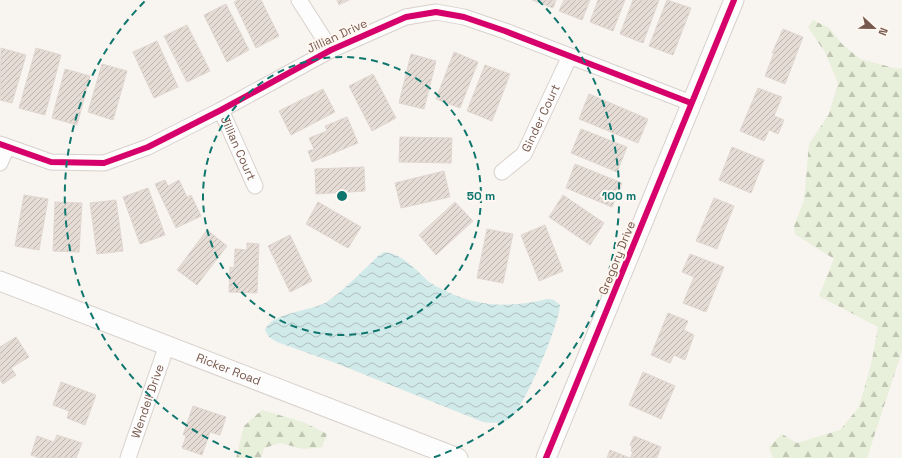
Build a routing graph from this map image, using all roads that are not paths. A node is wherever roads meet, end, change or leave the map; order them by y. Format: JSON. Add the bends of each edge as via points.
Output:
{"nodes":[{"id":1,"x":299,"y":0,"type":"edge"},
{"id":2,"x":734,"y":0,"type":"edge"},
{"id":3,"x":330,"y":50,"type":"junction"},
{"id":4,"x":570,"y":56,"type":"junction"},
{"id":5,"x":691,"y":103,"type":"junction"},
{"id":6,"x":220,"y":110,"type":"junction"},
{"id":7,"x":3,"y":145,"type":"edge"},
{"id":8,"x":0,"y":163,"type":"edge"},
{"id":9,"x":502,"y":172,"type":"dead end"},
{"id":10,"x":255,"y":186,"type":"dead end"},
{"id":11,"x":0,"y":281,"type":"edge"},
{"id":12,"x":167,"y":345,"type":"junction"},
{"id":13,"x":128,"y":458,"type":"edge"},
{"id":14,"x":458,"y":458,"type":"edge"},
{"id":15,"x":546,"y":458,"type":"edge"}],
"edges":[{"from":1,"to":3,"type":"street"},
{"from":2,"to":5,"type":"street","name":"Gregory Drive"},
{"from":3,"to":4,"type":"street","name":"Jillian Drive","via":[[406,17],[436,12],[464,17],[505,30]]},
{"from":3,"to":6,"type":"street","name":"Jillian Drive"},
{"from":4,"to":5,"type":"street","name":"Jillian Drive"},
{"from":4,"to":9,"type":"street","name":"Ginder Court","via":[[524,154]]},
{"from":5,"to":15,"type":"street","name":"Gregory Drive"},
{"from":6,"to":7,"type":"street","name":"Jillian Drive","via":[[148,147],[104,163],[51,162]]},
{"from":6,"to":10,"type":"street","name":"Jillian Court"},
{"from":7,"to":8,"type":"street"},
{"from":11,"to":12,"type":"street","name":"Ricker Road"},
{"from":12,"to":13,"type":"street","name":"Wendell Drive"},
{"from":12,"to":14,"type":"street","name":"Ricker Road"}]}
